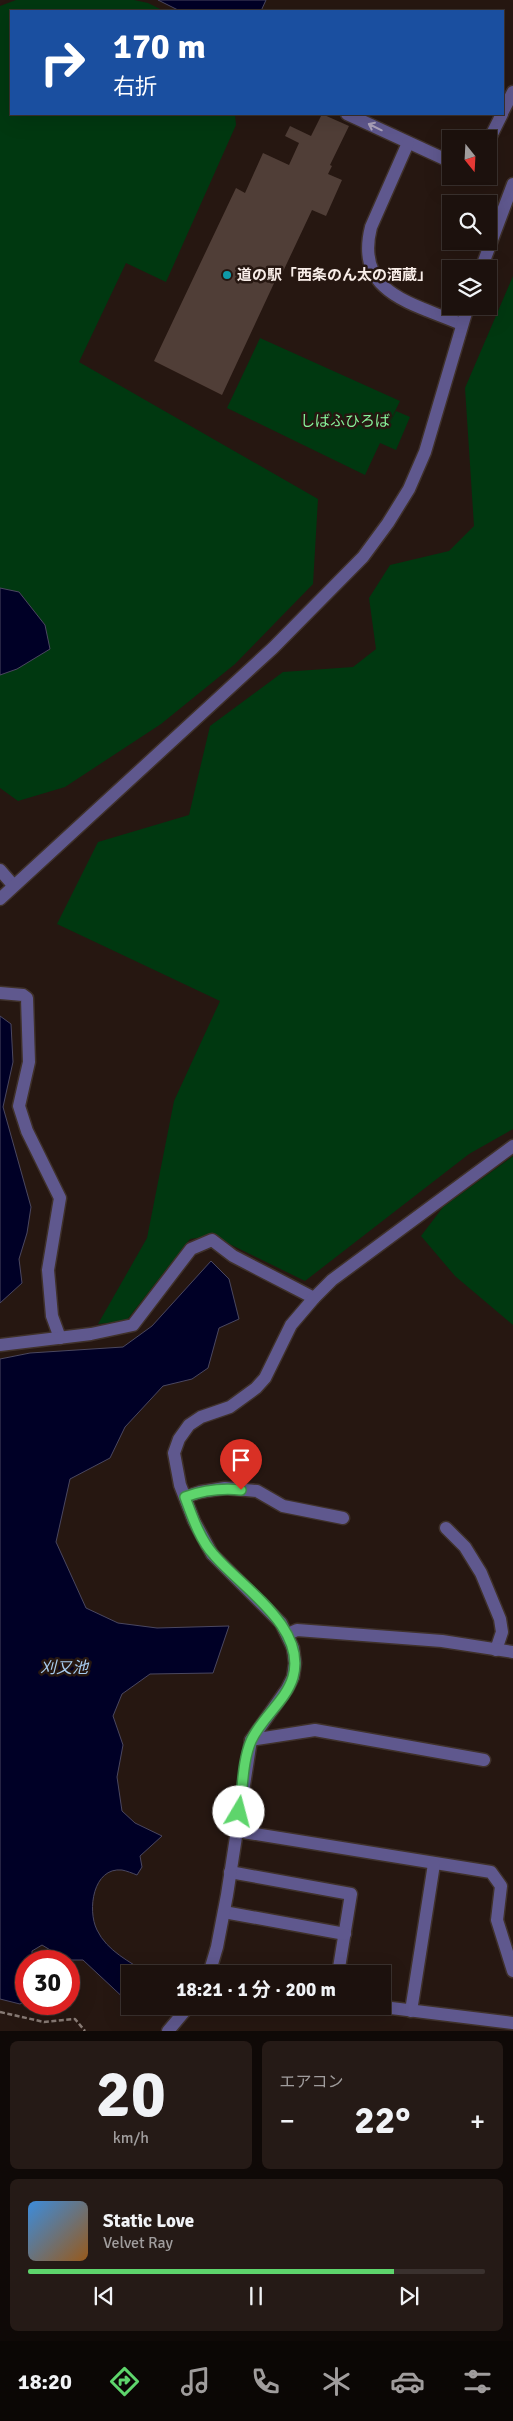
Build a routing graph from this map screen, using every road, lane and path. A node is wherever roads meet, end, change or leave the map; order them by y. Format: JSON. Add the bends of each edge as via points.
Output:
{"nodes":[{"id":1,"x":513,"y":92,"type":"edge"},
{"id":2,"x":504,"y":109,"type":"edge"},
{"id":3,"x":349,"y":115,"type":"edge"},
{"id":4,"x":501,"y":115,"type":"edge"},
{"id":5,"x":494,"y":130,"type":"edge"},
{"id":6,"x":408,"y":143,"type":"junction"},
{"id":7,"x":442,"y":158,"type":"edge"},
{"id":8,"x":513,"y":184,"type":"edge"},
{"id":9,"x":484,"y":260,"type":"edge"},
{"id":10,"x":464,"y":315,"type":"edge"},
{"id":11,"x":461,"y":324,"type":"junction"},
{"id":12,"x":0,"y":870,"type":"edge"},
{"id":13,"x":13,"y":885,"type":"junction"},
{"id":14,"x":0,"y":899,"type":"edge"},
{"id":15,"x":0,"y":993,"type":"edge"},
{"id":16,"x":513,"y":1146,"type":"edge"},
{"id":17,"x":314,"y":1298,"type":"junction"},
{"id":18,"x":60,"y":1338,"type":"junction"},
{"id":19,"x":0,"y":1345,"type":"edge"},
{"id":20,"x":185,"y":1497,"type":"junction"},
{"id":21,"x":343,"y":1518,"type":"dead end"},
{"id":22,"x":446,"y":1528,"type":"dead end"},
{"id":23,"x":288,"y":1634,"type":"junction"},
{"id":24,"x":496,"y":1650,"type":"junction"},
{"id":25,"x":513,"y":1652,"type":"edge"},
{"id":26,"x":252,"y":1740,"type":"junction"},
{"id":27,"x":484,"y":1760,"type":"dead end"},
{"id":28,"x":237,"y":1831,"type":"junction"},
{"id":29,"x":434,"y":1864,"type":"junction"},
{"id":30,"x":230,"y":1872,"type":"junction"},
{"id":31,"x":224,"y":1912,"type":"junction"},
{"id":32,"x":345,"y":1934,"type":"junction"},
{"id":33,"x":212,"y":1965,"type":"edge"},
{"id":34,"x":340,"y":1965,"type":"edge"},
{"id":35,"x":513,"y":1971,"type":"edge"},
{"id":36,"x":391,"y":2008,"type":"edge"},
{"id":37,"x":411,"y":2011,"type":"junction"},
{"id":38,"x":0,"y":2012,"type":"edge"},
{"id":39,"x":182,"y":2015,"type":"edge"},
{"id":40,"x":513,"y":2022,"type":"edge"},
{"id":41,"x":492,"y":2026,"type":"edge"},
{"id":42,"x":171,"y":2030,"type":"edge"},
{"id":43,"x":85,"y":2031,"type":"edge"}],
"edges":[{"from":1,"to":2,"type":"street"},
{"from":6,"to":3,"type":"street","one_way":true},
{"from":4,"to":5,"type":"street"},
{"from":6,"to":7,"type":"street"},
{"from":6,"to":11,"type":"street","via":[[371,227],[367,241],[368,258],[380,285],[391,294]]},
{"from":8,"to":9,"type":"street"},
{"from":10,"to":11,"type":"street"},
{"from":11,"to":13,"type":"street","via":[[425,452],[409,489],[363,557],[273,648]]},
{"from":12,"to":13,"type":"street"},
{"from":13,"to":14,"type":"street"},
{"from":15,"to":18,"type":"street","via":[[26,998],[29,1062],[19,1106],[27,1131],[60,1198],[48,1270],[52,1316]]},
{"from":16,"to":17,"type":"street","via":[[332,1280]]},
{"from":17,"to":18,"type":"street","via":[[233,1256],[212,1240],[191,1249],[133,1325]]},
{"from":17,"to":20,"type":"street","via":[[291,1325],[265,1378],[256,1388],[230,1407],[202,1417],[183,1431],[174,1454]]},
{"from":18,"to":19,"type":"street"},
{"from":20,"to":21,"type":"street","via":[[225,1488],[257,1491],[283,1506]]},
{"from":20,"to":23,"type":"street","via":[[212,1554],[281,1622]]},
{"from":22,"to":24,"type":"street","via":[[465,1547],[485,1582],[500,1619],[502,1632]]},
{"from":23,"to":24,"type":"street","via":[[297,1630],[442,1641]]},
{"from":23,"to":26,"type":"street","via":[[295,1663],[293,1677]]},
{"from":24,"to":25,"type":"street"},
{"from":26,"to":27,"type":"street","via":[[315,1730]]},
{"from":26,"to":28,"type":"street"},
{"from":28,"to":29,"type":"street"},
{"from":28,"to":30,"type":"street"},
{"from":29,"to":35,"type":"street","via":[[491,1872],[501,1886],[496,1920]]},
{"from":29,"to":37,"type":"street"},
{"from":30,"to":31,"type":"street"},
{"from":30,"to":32,"type":"street","via":[[351,1894]]},
{"from":31,"to":32,"type":"street"},
{"from":31,"to":33,"type":"street"},
{"from":32,"to":34,"type":"street"},
{"from":36,"to":37,"type":"street"},
{"from":37,"to":41,"type":"street"},
{"from":38,"to":43,"type":"path","via":[[44,2022],[75,2019]]},
{"from":39,"to":42,"type":"street"},
{"from":40,"to":41,"type":"street"}]}
